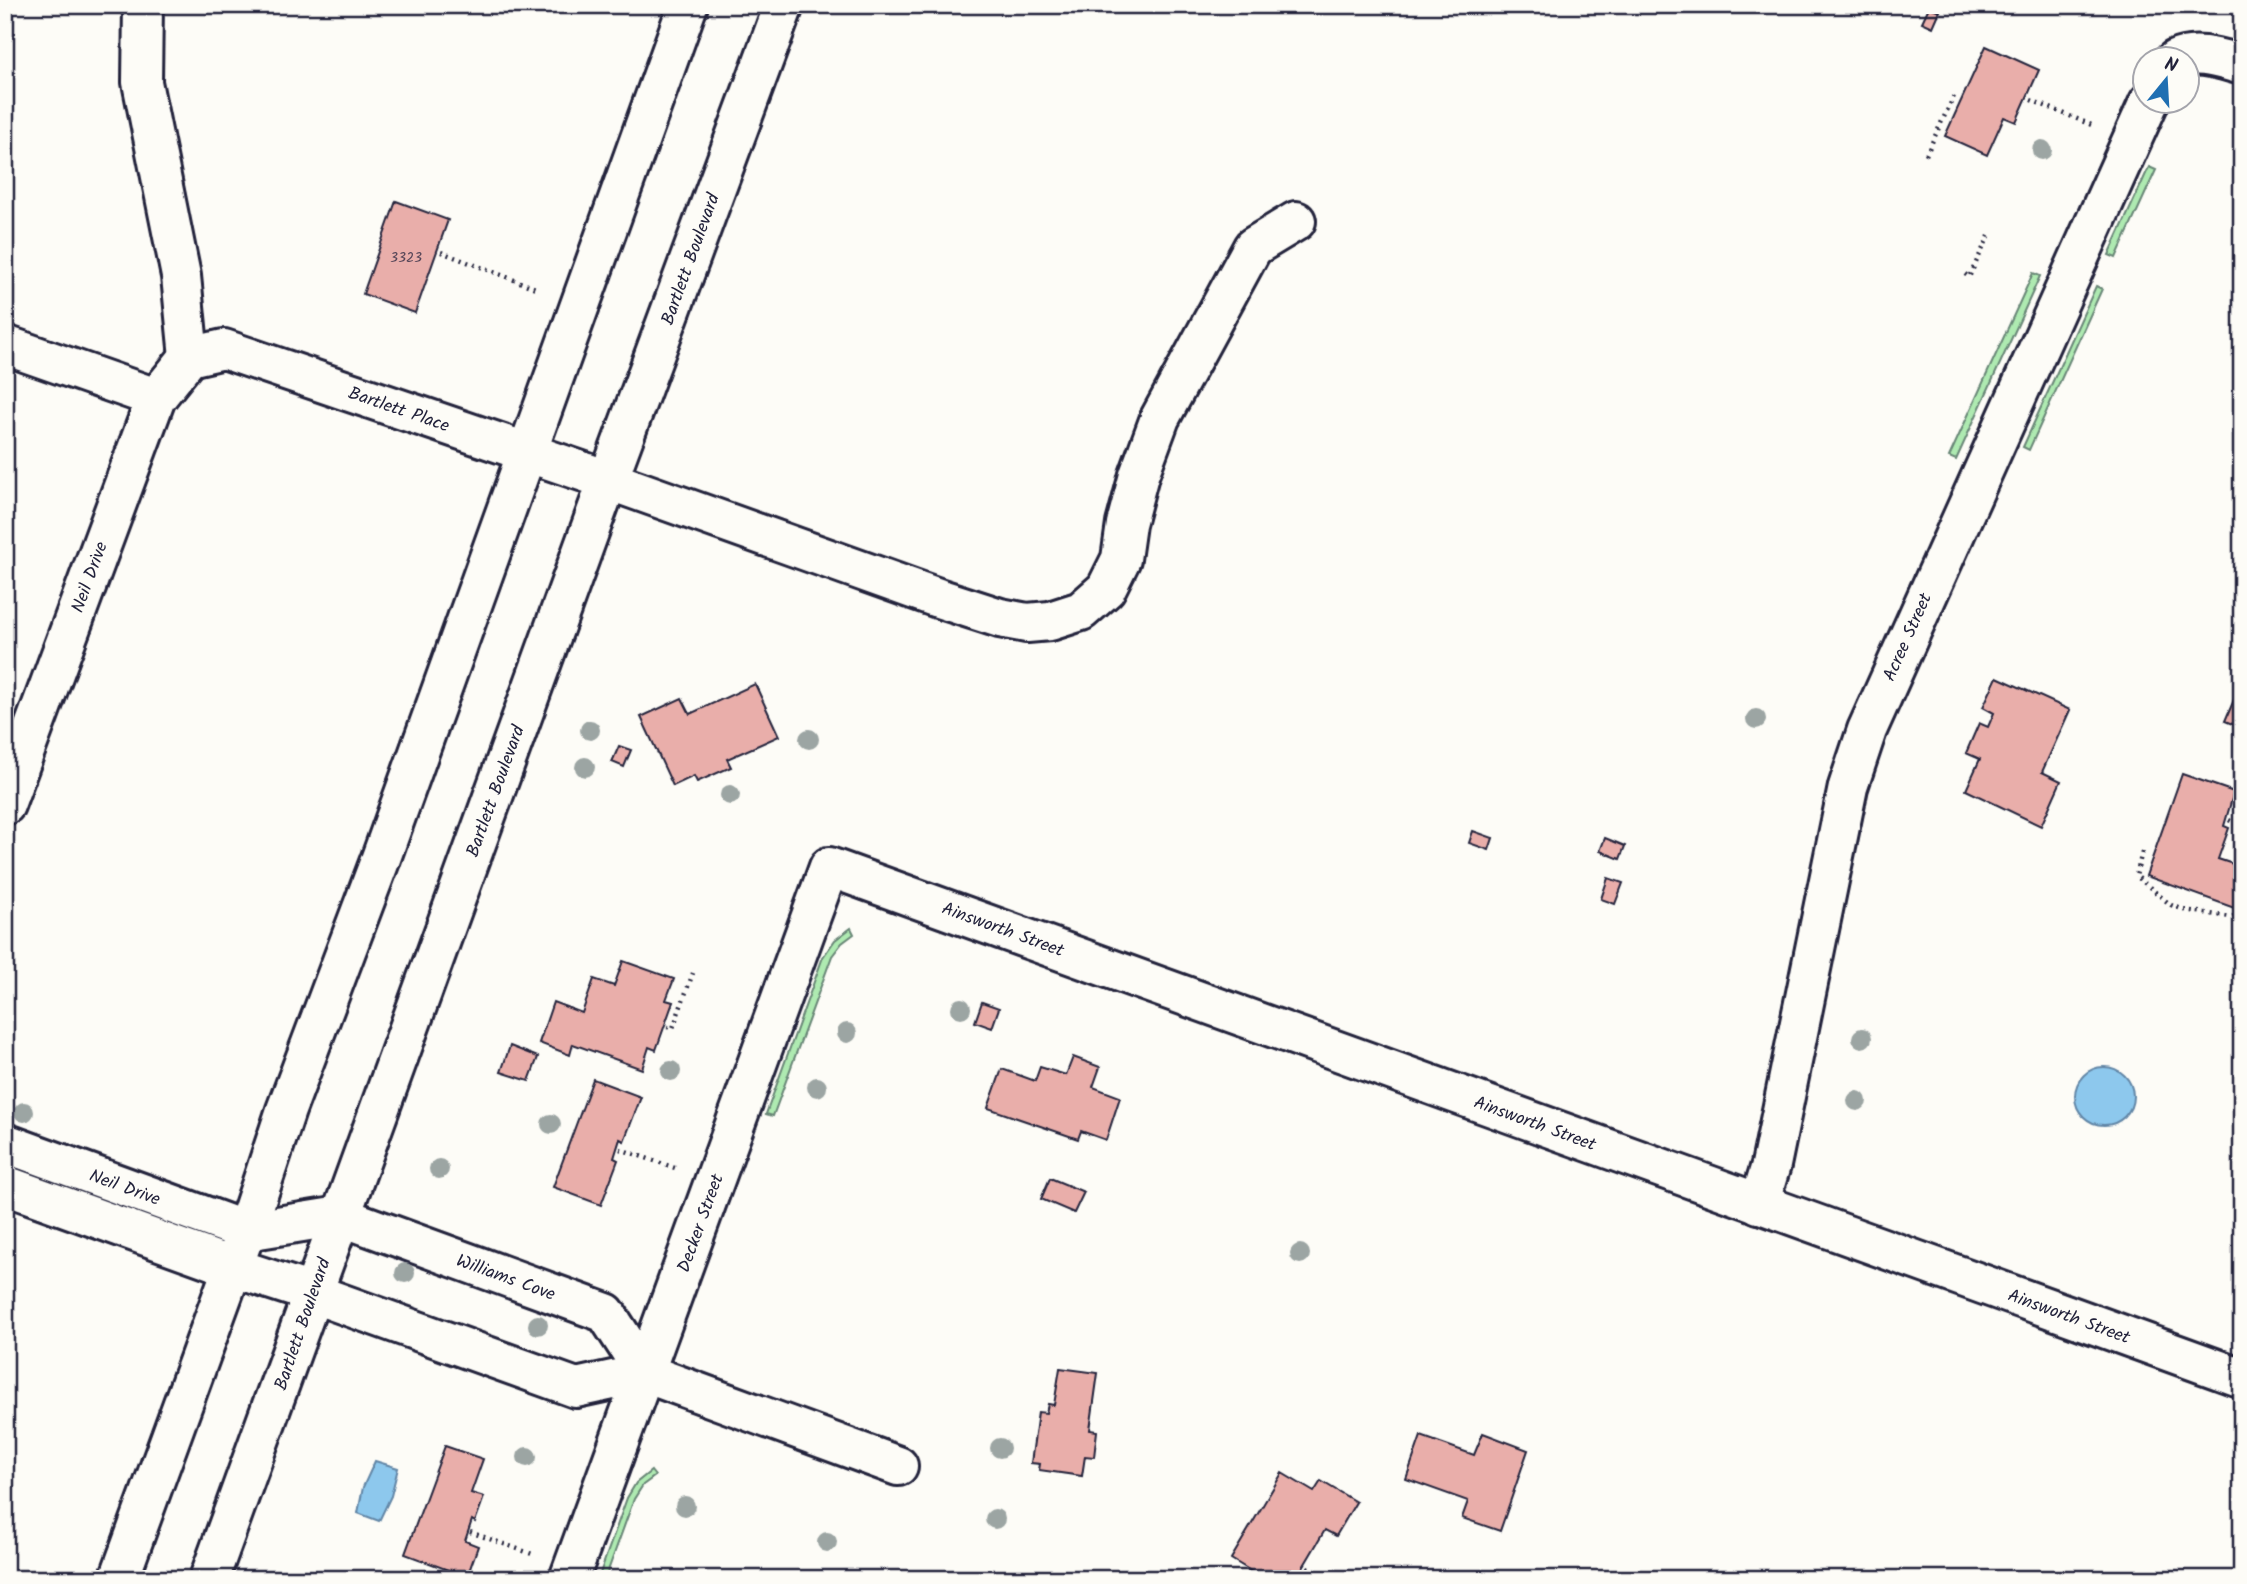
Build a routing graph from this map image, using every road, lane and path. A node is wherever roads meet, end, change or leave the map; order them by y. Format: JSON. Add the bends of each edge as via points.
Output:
{"nodes":[{"id":1,"x":143,"y":5,"type":"edge"},
{"id":2,"x":688,"y":5,"type":"edge"},
{"id":3,"x":784,"y":5,"type":"edge"},
{"id":4,"x":2202,"y":55,"type":"edge"},
{"id":5,"x":2242,"y":65,"type":"edge"},
{"id":6,"x":1955,"y":96,"type":"dead end"},
{"id":7,"x":2031,"y":100,"type":"dead end"},
{"id":8,"x":2143,"y":116,"type":"edge"},
{"id":9,"x":2094,"y":126,"type":"dead end"},
{"id":10,"x":1926,"y":155,"type":"dead end"},
{"id":11,"x":1296,"y":221,"type":"dead end"},
{"id":12,"x":1989,"y":236,"type":"dead end"},
{"id":13,"x":441,"y":252,"type":"dead end"},
{"id":14,"x":1965,"y":274,"type":"dead end"},
{"id":15,"x":538,"y":289,"type":"dead end"},
{"id":16,"x":5,"y":345,"type":"edge"},
{"id":17,"x":190,"y":357,"type":"junction"},
{"id":18,"x":156,"y":398,"type":"junction"},
{"id":19,"x":528,"y":453,"type":"junction"},
{"id":20,"x":608,"y":480,"type":"junction"},
{"id":21,"x":5,"y":805,"type":"edge"},
{"id":22,"x":2230,"y":820,"type":"dead end"},
{"id":23,"x":2242,"y":827,"type":"edge"},
{"id":24,"x":2142,"y":852,"type":"dead end"},
{"id":25,"x":829,"y":867,"type":"joint"},
{"id":26,"x":2242,"y":913,"type":"edge"},
{"id":27,"x":692,"y":973,"type":"dead end"},
{"id":28,"x":667,"y":1027,"type":"dead end"},
{"id":29,"x":5,"y":1143,"type":"edge"},
{"id":30,"x":620,"y":1149,"type":"dead end"},
{"id":31,"x":675,"y":1168,"type":"dead end"},
{"id":32,"x":5,"y":1185,"type":"edge"},
{"id":33,"x":1759,"y":1204,"type":"junction"},
{"id":34,"x":340,"y":1216,"type":"junction"},
{"id":35,"x":246,"y":1231,"type":"junction"},
{"id":36,"x":232,"y":1268,"type":"junction"},
{"id":37,"x":312,"y":1293,"type":"junction"},
{"id":38,"x":645,"y":1373,"type":"junction"},
{"id":39,"x":2242,"y":1378,"type":"edge"},
{"id":40,"x":898,"y":1466,"type":"dead end"},
{"id":41,"x":470,"y":1532,"type":"dead end"},
{"id":42,"x":535,"y":1555,"type":"dead end"},
{"id":43,"x":1307,"y":1567,"type":"dead end"},
{"id":44,"x":119,"y":1579,"type":"edge"},
{"id":45,"x":209,"y":1579,"type":"edge"},
{"id":46,"x":569,"y":1579,"type":"edge"},
{"id":47,"x":1328,"y":1579,"type":"edge"}],
"edges":[{"from":1,"to":17,"type":"street","via":[[142,82],[181,276]]},
{"from":2,"to":19,"type":"street"},
{"from":3,"to":20,"type":"street","name":"Bartlett Boulevard"},
{"from":4,"to":5,"type":"street"},
{"from":6,"to":10,"type":"path"},
{"from":7,"to":9,"type":"path"},
{"from":8,"to":33,"type":"street","name":"Acree Street","via":[[1867,730],[1847,787],[1774,1152]]},
{"from":11,"to":20,"type":"street","name":"Bartlett Place","via":[[1252,247],[1160,418],[1139,475],[1121,559],[1106,589],[1081,611],[1050,621],[1000,618]]},
{"from":12,"to":14,"type":"path","via":[[1969,277]]},
{"from":13,"to":15,"type":"path"},
{"from":16,"to":18,"type":"street"},
{"from":17,"to":18,"type":"street","name":"Neil Drive"},
{"from":17,"to":19,"type":"street","name":"Bartlett Place","via":[[224,349]]},
{"from":18,"to":21,"type":"street","name":"Neil Drive"},
{"from":19,"to":20,"type":"street","name":"Bartlett Place"},
{"from":19,"to":35,"type":"street","via":[[286,1110]]},
{"from":20,"to":34,"type":"street","name":"Bartlett Boulevard"},
{"from":22,"to":23,"type":"path"},
{"from":24,"to":26,"type":"path","via":[[2136,876],[2171,905],[2192,913],[2231,917]]},
{"from":25,"to":33,"type":"street","name":"Ainsworth Street"},
{"from":25,"to":38,"type":"street","name":"Decker Street"},
{"from":27,"to":28,"type":"path","via":[[673,1028]]},
{"from":29,"to":35,"type":"street","name":"Neil Drive"},
{"from":30,"to":31,"type":"path"},
{"from":32,"to":36,"type":"street"},
{"from":33,"to":39,"type":"street","name":"Ainsworth Street"},
{"from":34,"to":35,"type":"street"},
{"from":34,"to":37,"type":"street","name":"Bartlett Boulevard"},
{"from":34,"to":38,"type":"street","name":"Williams Cove","via":[[606,1313]]},
{"from":35,"to":36,"type":"street"},
{"from":36,"to":37,"type":"street"},
{"from":36,"to":44,"type":"street"},
{"from":37,"to":38,"type":"street","via":[[576,1388]]},
{"from":37,"to":45,"type":"street","name":"Bartlett Boulevard"},
{"from":38,"to":40,"type":"street"},
{"from":38,"to":46,"type":"street","name":"Decker Street"},
{"from":41,"to":42,"type":"path"},
{"from":43,"to":47,"type":"path"}]}
